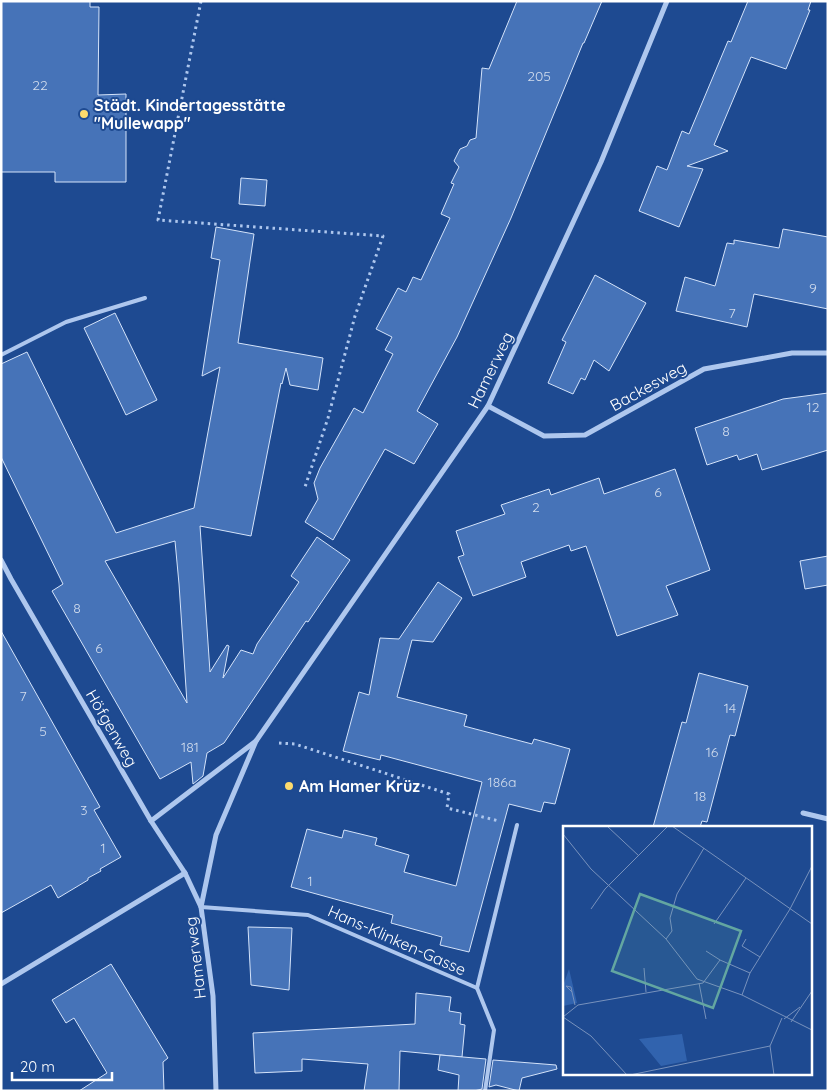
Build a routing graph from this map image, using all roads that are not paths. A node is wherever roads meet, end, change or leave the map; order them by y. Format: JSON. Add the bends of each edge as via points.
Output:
{"nodes":[{"id":1,"x":668,"y":1,"type":"edge"},
{"id":2,"x":145,"y":298,"type":"dead end"},
{"id":3,"x":828,"y":353,"type":"edge"},
{"id":4,"x":1,"y":355,"type":"edge"},
{"id":5,"x":488,"y":406,"type":"junction"},
{"id":6,"x":1,"y":560,"type":"edge"},
{"id":7,"x":256,"y":741,"type":"junction"},
{"id":8,"x":803,"y":813,"type":"dead end"},
{"id":9,"x":828,"y":819,"type":"edge"},
{"id":10,"x":151,"y":821,"type":"junction"},
{"id":11,"x":517,"y":826,"type":"road end"},
{"id":12,"x":185,"y":873,"type":"junction"},
{"id":13,"x":201,"y":907,"type":"junction"},
{"id":14,"x":1,"y":984,"type":"edge"},
{"id":15,"x":476,"y":988,"type":"junction"},
{"id":16,"x":216,"y":1091,"type":"edge"},
{"id":17,"x":485,"y":1091,"type":"edge"}],
"edges":[{"from":1,"to":5,"type":"street","name":"Hamerweg","via":[[601,162]]},
{"from":2,"to":4,"type":"lane","via":[[66,322]]},
{"from":3,"to":5,"type":"street","name":"Backesweg","via":[[792,353],[704,368],[585,435],[544,436]]},
{"from":5,"to":7,"type":"street","name":"Hamerweg"},
{"from":6,"to":10,"type":"street","name":"Höfgenweg"},
{"from":7,"to":10,"type":"street","name":"Hamerweg"},
{"from":7,"to":13,"type":"street","name":"Hamerweg","via":[[216,835]]},
{"from":8,"to":9,"type":"street"},
{"from":10,"to":12,"type":"street","name":"Höfgenweg"},
{"from":11,"to":15,"type":"lane"},
{"from":12,"to":13,"type":"street","name":"Höfgenweg"},
{"from":12,"to":14,"type":"street"},
{"from":13,"to":15,"type":"lane","name":"Hans-Klinken-Gasse","via":[[308,914]]},
{"from":13,"to":16,"type":"street","name":"Hamerweg","via":[[213,996]]},
{"from":15,"to":17,"type":"lane","name":"Hans-Klinken-Gasse","via":[[494,1030]]}]}
